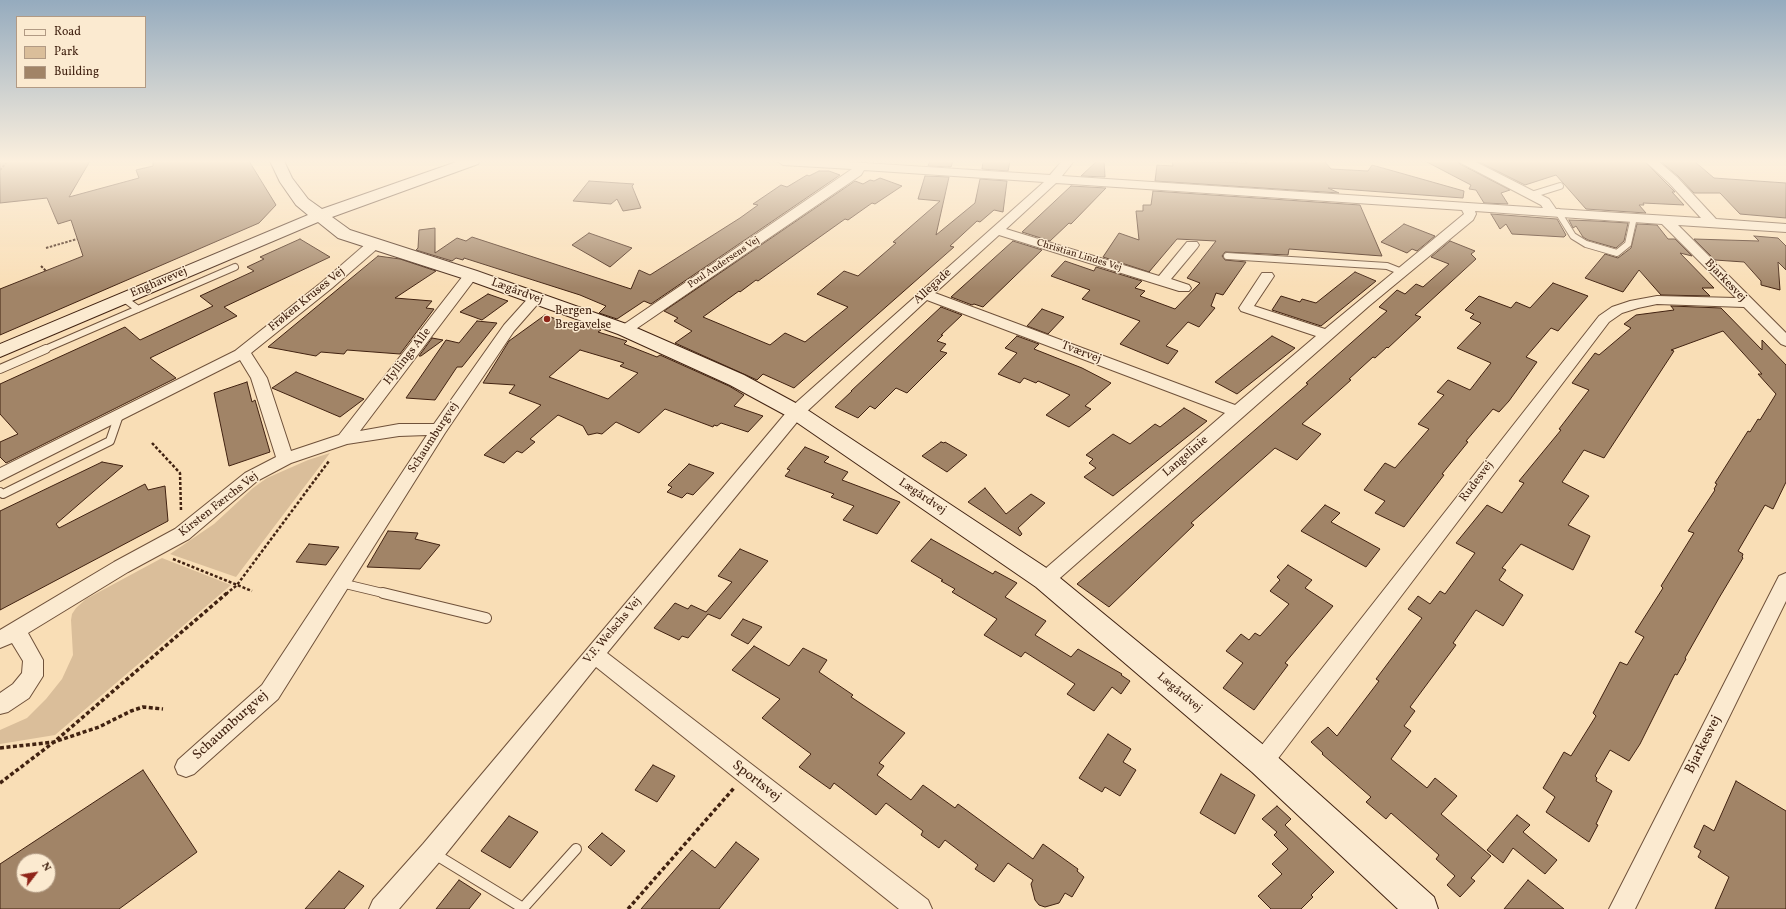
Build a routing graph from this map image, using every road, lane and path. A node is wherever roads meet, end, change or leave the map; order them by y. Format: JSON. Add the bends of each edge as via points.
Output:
{"nodes":[{"id":1,"x":305,"y":203,"type":"edge"},
{"id":2,"x":353,"y":203,"type":"edge"},
{"id":3,"x":811,"y":203,"type":"edge"},
{"id":4,"x":1026,"y":203,"type":"edge"},
{"id":5,"x":1414,"y":203,"type":"edge"},
{"id":6,"x":1546,"y":203,"type":"edge"},
{"id":7,"x":1695,"y":203,"type":"edge"},
{"id":8,"x":1467,"y":207,"type":"junction"},
{"id":9,"x":1555,"y":212,"type":"junction"},
{"id":10,"x":318,"y":216,"type":"junction"},
{"id":11,"x":1634,"y":217,"type":"junction"},
{"id":12,"x":1666,"y":220,"type":"junction"},
{"id":13,"x":1712,"y":222,"type":"junction"},
{"id":14,"x":1786,"y":228,"type":"edge"},
{"id":15,"x":996,"y":230,"type":"junction"},
{"id":16,"x":77,"y":239,"type":"dead end"},
{"id":17,"x":373,"y":245,"type":"junction"},
{"id":18,"x":1192,"y":245,"type":"dead end"},
{"id":19,"x":46,"y":248,"type":"dead end"},
{"id":20,"x":1227,"y":256,"type":"dead end"},
{"id":21,"x":41,"y":266,"type":"dead end"},
{"id":22,"x":235,"y":267,"type":"dead end"},
{"id":23,"x":46,"y":271,"type":"dead end"},
{"id":24,"x":1402,"y":272,"type":"junction"},
{"id":25,"x":471,"y":275,"type":"junction"},
{"id":26,"x":1267,"y":276,"type":"dead end"},
{"id":27,"x":1162,"y":281,"type":"junction"},
{"id":28,"x":1184,"y":288,"type":"dead end"},
{"id":29,"x":925,"y":294,"type":"junction"},
{"id":30,"x":123,"y":298,"type":"junction"},
{"id":31,"x":536,"y":298,"type":"junction"},
{"id":32,"x":1746,"y":303,"type":"junction"},
{"id":33,"x":138,"y":309,"type":"junction"},
{"id":34,"x":625,"y":330,"type":"junction"},
{"id":35,"x":1328,"y":335,"type":"junction"},
{"id":36,"x":1786,"y":341,"type":"edge"},
{"id":37,"x":0,"y":351,"type":"edge"},
{"id":38,"x":240,"y":354,"type":"junction"},
{"id":39,"x":0,"y":369,"type":"edge"},
{"id":40,"x":796,"y":412,"type":"junction"},
{"id":41,"x":1237,"y":412,"type":"junction"},
{"id":42,"x":119,"y":415,"type":"junction"},
{"id":43,"x":439,"y":429,"type":"junction"},
{"id":44,"x":345,"y":439,"type":"junction"},
{"id":45,"x":152,"y":443,"type":"dead end"},
{"id":46,"x":285,"y":458,"type":"junction"},
{"id":47,"x":0,"y":475,"type":"edge"},
{"id":48,"x":0,"y":492,"type":"edge"},
{"id":49,"x":182,"y":534,"type":"junction"},
{"id":50,"x":168,"y":557,"type":"dead end"},
{"id":51,"x":1045,"y":580,"type":"junction"},
{"id":52,"x":1786,"y":581,"type":"edge"},
{"id":53,"x":341,"y":583,"type":"junction"},
{"id":54,"x":237,"y":585,"type":"junction"},
{"id":55,"x":252,"y":591,"type":"dead end"},
{"id":56,"x":486,"y":618,"type":"dead end"},
{"id":57,"x":8,"y":636,"type":"edge"},
{"id":58,"x":594,"y":654,"type":"junction"},
{"id":59,"x":0,"y":705,"type":"edge"},
{"id":60,"x":163,"y":709,"type":"dead end"},
{"id":61,"x":54,"y":742,"type":"junction"},
{"id":62,"x":0,"y":748,"type":"edge"},
{"id":63,"x":1262,"y":762,"type":"junction"},
{"id":64,"x":186,"y":767,"type":"dead end"},
{"id":65,"x":746,"y":774,"type":"junction"},
{"id":66,"x":0,"y":783,"type":"edge"},
{"id":67,"x":576,"y":849,"type":"dead end"},
{"id":68,"x":432,"y":852,"type":"junction"},
{"id":69,"x":382,"y":909,"type":"edge"},
{"id":70,"x":628,"y":909,"type":"edge"},
{"id":71,"x":919,"y":909,"type":"edge"},
{"id":72,"x":1422,"y":909,"type":"edge"},
{"id":73,"x":1622,"y":909,"type":"edge"}],
"edges":[{"from":1,"to":10,"type":"street","name":"Lægårdvej"},
{"from":2,"to":10,"type":"street","name":"Enghavevej"},
{"from":3,"to":34,"type":"street","name":"Poul Andersens Vej"},
{"from":4,"to":15,"type":"street","name":"Allegade"},
{"from":5,"to":8,"type":"street"},
{"from":6,"to":9,"type":"street"},
{"from":7,"to":13,"type":"street"},
{"from":8,"to":9,"type":"street"},
{"from":8,"to":24,"type":"street","name":"Langelinie","via":[[1469,217]]},
{"from":9,"to":11,"type":"street"},
{"from":9,"to":11,"type":"lane","via":[[1573,236],[1586,244],[1617,253],[1628,244]]},
{"from":10,"to":17,"type":"street","name":"Lægårdvej","via":[[344,234]]},
{"from":10,"to":30,"type":"street","name":"Enghavevej"},
{"from":11,"to":12,"type":"street"},
{"from":12,"to":13,"type":"street"},
{"from":12,"to":32,"type":"street","name":"Bjarkesvej"},
{"from":13,"to":14,"type":"street"},
{"from":15,"to":27,"type":"street","name":"Christian Lindes Vej"},
{"from":15,"to":29,"type":"street","name":"Allegade"},
{"from":16,"to":19,"type":"path"},
{"from":17,"to":25,"type":"street","name":"Lægårdvej"},
{"from":17,"to":38,"type":"street","name":"Frøken Kruses Vej"},
{"from":18,"to":27,"type":"street"},
{"from":20,"to":24,"type":"lane","via":[[1387,266]]},
{"from":21,"to":23,"type":"path"},
{"from":22,"to":33,"type":"lane"},
{"from":24,"to":35,"type":"street","name":"Langelinie"},
{"from":25,"to":31,"type":"street","name":"Lægårdvej"},
{"from":25,"to":44,"type":"street","name":"Hyllings Alle"},
{"from":26,"to":35,"type":"street","via":[[1246,308]]},
{"from":27,"to":28,"type":"street","name":"Christian Lindes Vej"},
{"from":29,"to":40,"type":"street","name":"Allegade"},
{"from":29,"to":41,"type":"street","name":"Tværvej"},
{"from":30,"to":33,"type":"lane"},
{"from":30,"to":37,"type":"street","name":"Enghavevej"},
{"from":31,"to":34,"type":"street","name":"Lægårdvej"},
{"from":31,"to":43,"type":"street","name":"Schaumburgvej","via":[[509,328]]},
{"from":32,"to":36,"type":"street","name":"Bjarkesvej"},
{"from":32,"to":63,"type":"street","name":"Rudesvej","via":[[1657,300],[1623,308],[1604,319]]},
{"from":33,"to":39,"type":"lane"},
{"from":34,"to":40,"type":"street","name":"Lægårdvej","via":[[736,380]]},
{"from":35,"to":41,"type":"street","name":"Langelinie"},
{"from":38,"to":42,"type":"street","name":"Frøken Kruses Vej"},
{"from":38,"to":46,"type":"street","via":[[245,356],[259,378]]},
{"from":40,"to":51,"type":"street","name":"Lægårdvej"},
{"from":40,"to":58,"type":"street","name":"V.F. Welschs Vej"},
{"from":41,"to":51,"type":"street","name":"Langelinie"},
{"from":42,"to":47,"type":"street","name":"Frøken Kruses Vej"},
{"from":42,"to":48,"type":"lane","via":[[110,441],[4,494]]},
{"from":43,"to":44,"type":"street","name":"Kirsten Færchs Vej","via":[[399,430]]},
{"from":43,"to":53,"type":"street","name":"Schaumburgvej"},
{"from":44,"to":46,"type":"street","name":"Kirsten Færchs Vej"},
{"from":44,"to":54,"type":"path"},
{"from":45,"to":49,"type":"path","via":[[180,473]]},
{"from":46,"to":49,"type":"street","name":"Kirsten Færchs Vej","via":[[252,477]]},
{"from":49,"to":57,"type":"street","name":"Kirsten Færchs Vej"},
{"from":50,"to":54,"type":"path"},
{"from":51,"to":63,"type":"street","name":"Lægårdvej"},
{"from":52,"to":73,"type":"street","name":"Bjarkesvej"},
{"from":53,"to":56,"type":"lane"},
{"from":53,"to":64,"type":"street","name":"Schaumburgvej","via":[[270,692]]},
{"from":54,"to":55,"type":"path"},
{"from":54,"to":61,"type":"path"},
{"from":57,"to":59,"type":"street","name":"Kirsten Færchs Vej","via":[[33,660],[32,676],[21,691]]},
{"from":58,"to":65,"type":"street","name":"Sportsvej"},
{"from":58,"to":68,"type":"street","name":"V.F. Welschs Vej"},
{"from":60,"to":61,"type":"path","via":[[144,707],[99,727]]},
{"from":61,"to":62,"type":"path"},
{"from":61,"to":66,"type":"path"},
{"from":63,"to":72,"type":"street","name":"Lægårdvej"},
{"from":65,"to":70,"type":"path"},
{"from":65,"to":71,"type":"street","name":"Sportsvej"},
{"from":67,"to":68,"type":"lane","via":[[523,908]]},
{"from":68,"to":69,"type":"street","name":"V.F. Welschs Vej"}]}
